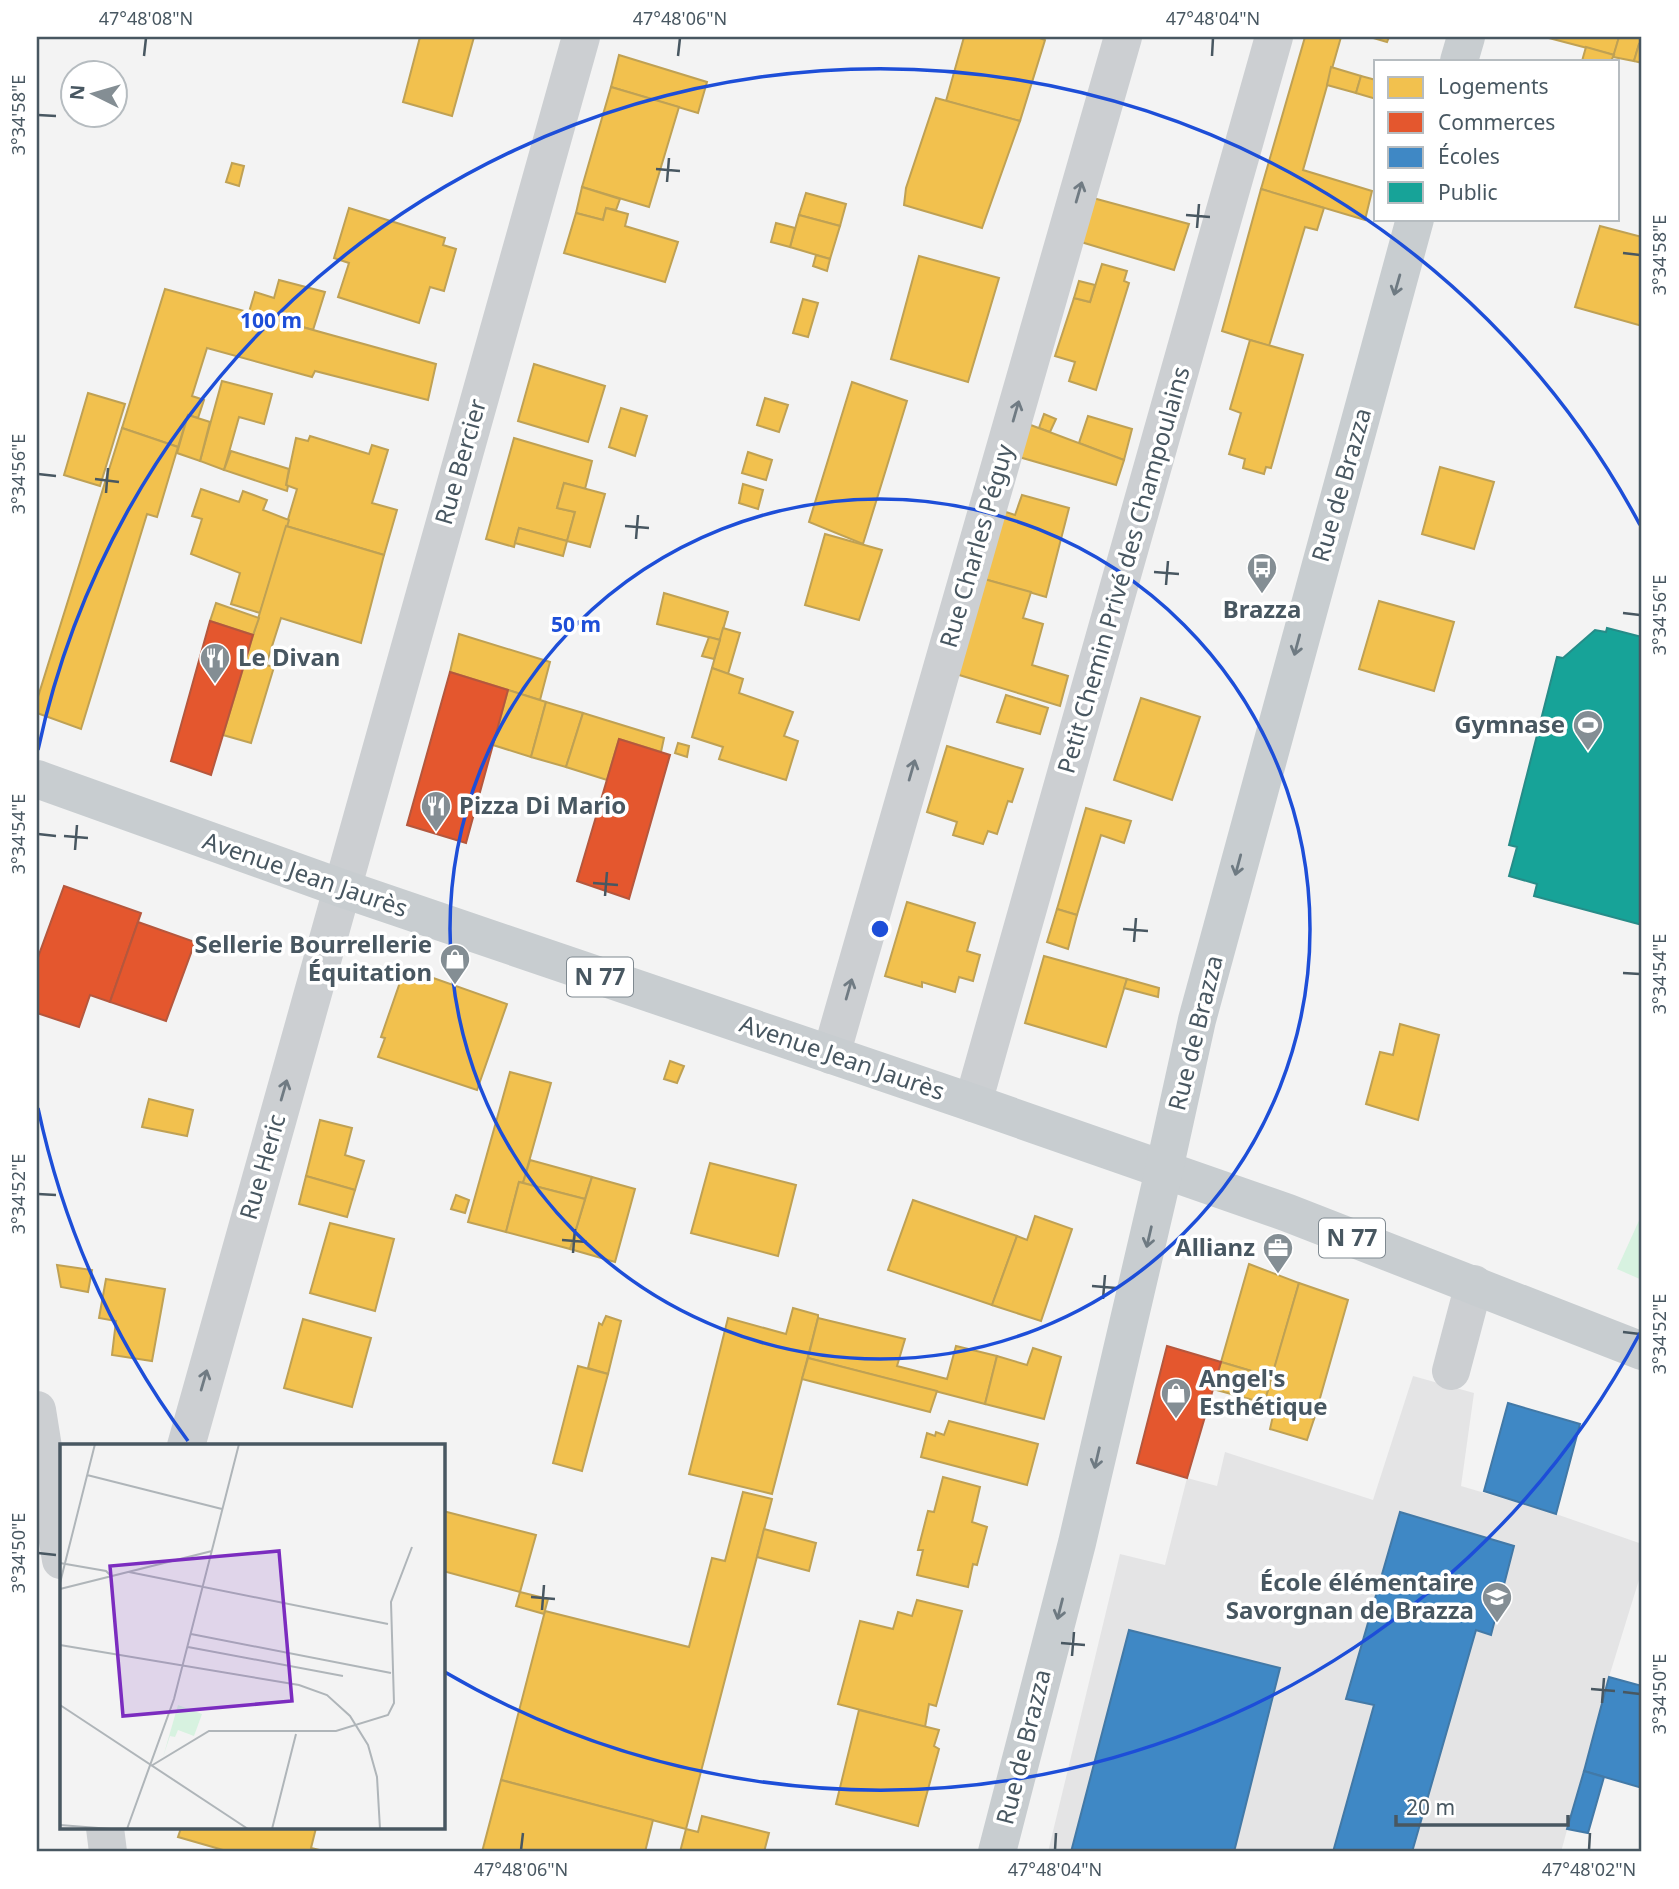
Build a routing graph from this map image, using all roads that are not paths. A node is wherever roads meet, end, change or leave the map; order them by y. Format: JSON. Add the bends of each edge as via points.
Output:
{"nodes":[{"id":1,"x":581,"y":37,"type":"edge"},
{"id":2,"x":1124,"y":37,"type":"edge"},
{"id":3,"x":1274,"y":37,"type":"edge"},
{"id":4,"x":1466,"y":37,"type":"edge"},
{"id":5,"x":1459,"y":60,"type":"edge"},
{"id":6,"x":1416,"y":220,"type":"edge"},
{"id":7,"x":37,"y":779,"type":"edge"},
{"id":8,"x":341,"y":888,"type":"junction"},
{"id":9,"x":831,"y":1055,"type":"junction"},
{"id":10,"x":973,"y":1103,"type":"junction"},
{"id":11,"x":1164,"y":1170,"type":"junction"},
{"id":12,"x":1474,"y":1284,"type":"junction"},
{"id":13,"x":1642,"y":1351,"type":"edge"},
{"id":14,"x":1451,"y":1371,"type":"dead end"},
{"id":15,"x":37,"y":1410,"type":"edge"},
{"id":16,"x":187,"y":1444,"type":"edge"},
{"id":17,"x":60,"y":1554,"type":"edge"},
{"id":18,"x":105,"y":1829,"type":"edge"},
{"id":19,"x":108,"y":1852,"type":"edge"},
{"id":20,"x":997,"y":1852,"type":"edge"}],
"edges":[{"from":1,"to":8,"type":"street","name":"Rue Bercier"},
{"from":9,"to":2,"type":"street","name":"Rue Charles Péguy","one_way":true},
{"from":3,"to":10,"type":"street","name":"Petit Chemin Privé des Champoulains"},
{"from":4,"to":5,"type":"main road"},
{"from":6,"to":11,"type":"main road","name":"Rue de Brazza","one_way":true,"via":[[1197,1020]]},
{"from":7,"to":8,"type":"main road","name":"Avenue Jean Jaurès","number":"N 77"},
{"from":8,"to":9,"type":"main road","name":"Avenue Jean Jaurès","number":"N 77"},
{"from":16,"to":8,"type":"street","name":"Rue Heric","one_way":true},
{"from":9,"to":10,"type":"main road","name":"Avenue Jean Jaurès","number":"N 77"},
{"from":10,"to":11,"type":"main road","name":"Avenue Jean Jaurès","number":"N 77"},
{"from":11,"to":12,"type":"main road","name":"Avenue Jean Jaurès","number":"N 77"},
{"from":11,"to":20,"type":"main road","name":"Rue de Brazza","one_way":true,"via":[[1077,1543]]},
{"from":12,"to":13,"type":"main road","name":"Avenue Jean Jaurès","number":"N 77"},
{"from":12,"to":14,"type":"street"},
{"from":15,"to":17,"type":"street"},
{"from":18,"to":19,"type":"street"}]}
